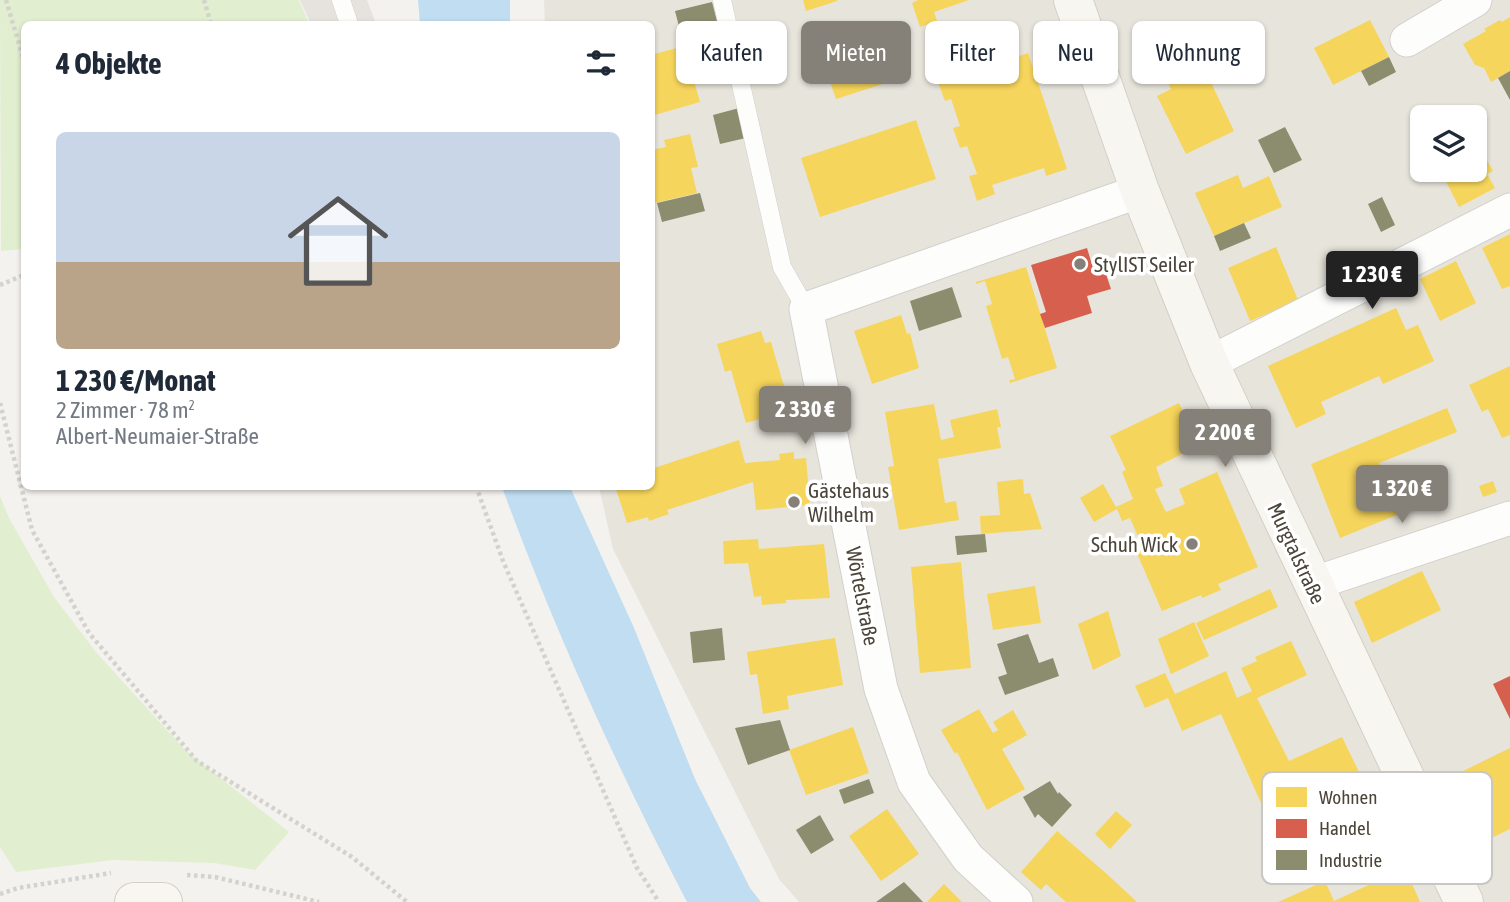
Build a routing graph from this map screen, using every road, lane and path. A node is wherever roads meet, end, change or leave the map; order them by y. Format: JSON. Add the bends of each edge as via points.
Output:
{"nodes":[{"id":1,"x":6,"y":0,"type":"edge"},
{"id":2,"x":204,"y":0,"type":"edge"},
{"id":3,"x":341,"y":0,"type":"edge"},
{"id":4,"x":722,"y":0,"type":"edge"},
{"id":5,"x":1073,"y":0,"type":"edge"},
{"id":6,"x":1475,"y":0,"type":"edge"},
{"id":7,"x":210,"y":21,"type":"edge"},
{"id":8,"x":348,"y":21,"type":"edge"},
{"id":9,"x":1407,"y":40,"type":"dead end"},
{"id":10,"x":21,"y":51,"type":"edge"},
{"id":11,"x":1140,"y":191,"type":"junction"},
{"id":12,"x":1510,"y":210,"type":"edge"},
{"id":13,"x":21,"y":276,"type":"edge"},
{"id":14,"x":0,"y":285,"type":"edge"},
{"id":15,"x":806,"y":309,"type":"junction"},
{"id":16,"x":1209,"y":363,"type":"junction"},
{"id":17,"x":0,"y":403,"type":"edge"},
{"id":18,"x":21,"y":486,"type":"edge"},
{"id":19,"x":22,"y":490,"type":"edge"},
{"id":20,"x":477,"y":490,"type":"edge"},
{"id":21,"x":1510,"y":518,"type":"edge"},
{"id":22,"x":1312,"y":584,"type":"junction"},
{"id":23,"x":1402,"y":772,"type":"edge"},
{"id":24,"x":1455,"y":884,"type":"edge"},
{"id":25,"x":304,"y":897,"type":"dead end"},
{"id":26,"x":134,"y":902,"type":"edge"},
{"id":27,"x":163,"y":902,"type":"edge"},
{"id":28,"x":319,"y":902,"type":"edge"},
{"id":29,"x":407,"y":902,"type":"edge"},
{"id":30,"x":659,"y":902,"type":"edge"},
{"id":31,"x":1016,"y":902,"type":"edge"},
{"id":32,"x":1464,"y":902,"type":"edge"}],
"edges":[{"from":1,"to":10,"type":"path"},
{"from":2,"to":7,"type":"path"},
{"from":3,"to":8,"type":"lane"},
{"from":4,"to":15,"type":"lane","via":[[782,268]]},
{"from":5,"to":11,"type":"street","name":"Murgtalstraße"},
{"from":6,"to":9,"type":"street"},
{"from":11,"to":15,"type":"street"},
{"from":11,"to":16,"type":"street","name":"Murgtalstraße"},
{"from":12,"to":16,"type":"street"},
{"from":13,"to":14,"type":"path"},
{"from":15,"to":31,"type":"street","name":"Wörtelstraße","via":[[881,689],[914,782],[968,858]]},
{"from":16,"to":22,"type":"street","name":"Murgtalstraße"},
{"from":17,"to":18,"type":"path"},
{"from":19,"to":29,"type":"path","via":[[32,530],[89,633],[197,761],[352,856]]},
{"from":20,"to":30,"type":"path","via":[[503,561],[637,869]]},
{"from":21,"to":22,"type":"street"},
{"from":22,"to":23,"type":"street","name":"Murgtalstraße"},
{"from":24,"to":32,"type":"street","name":"Murgtalstraße"},
{"from":25,"to":28,"type":"path"},
{"from":26,"to":27,"type":"street"}]}
